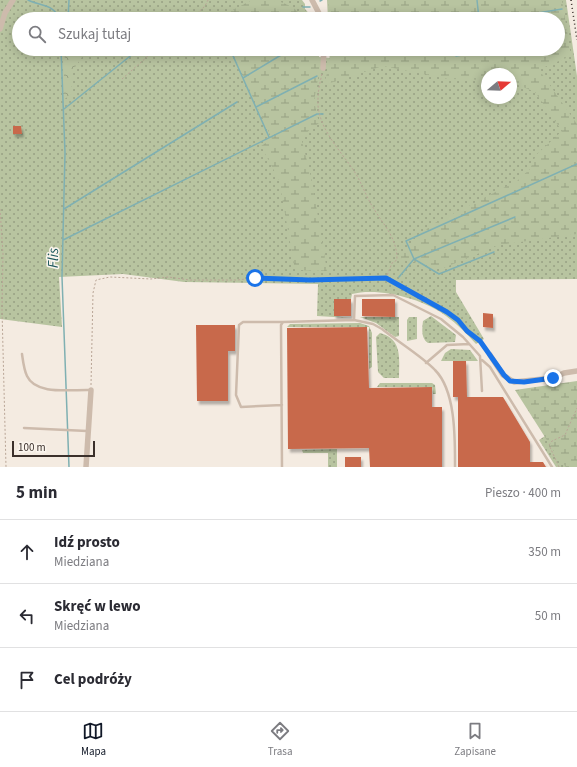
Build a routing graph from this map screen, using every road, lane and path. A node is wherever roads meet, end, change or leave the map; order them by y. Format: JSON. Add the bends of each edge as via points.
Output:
{"nodes":[{"id":1,"x":14,"y":0,"type":"edge"},
{"id":2,"x":208,"y":0,"type":"edge"},
{"id":3,"x":312,"y":0,"type":"edge"},
{"id":4,"x":199,"y":12,"type":"edge"},
{"id":5,"x":318,"y":12,"type":"edge"},
{"id":6,"x":0,"y":29,"type":"edge"},
{"id":7,"x":148,"y":56,"type":"edge"},
{"id":8,"x":324,"y":56,"type":"edge"},
{"id":9,"x":323,"y":68,"type":"joint"},
{"id":10,"x":122,"y":79,"type":"dead end"},
{"id":11,"x":0,"y":209,"type":"edge"},
{"id":12,"x":386,"y":278,"type":"junction"},
{"id":13,"x":354,"y":320,"type":"junction"},
{"id":14,"x":283,"y":322,"type":"junction"},
{"id":15,"x":469,"y":344,"type":"junction"},
{"id":16,"x":22,"y":354,"type":"dead end"},
{"id":17,"x":490,"y":356,"type":"joint"},
{"id":18,"x":482,"y":360,"type":"junction"},
{"id":19,"x":426,"y":363,"type":"junction"},
{"id":20,"x":577,"y":371,"type":"edge"},
{"id":21,"x":91,"y":390,"type":"junction"},
{"id":22,"x":482,"y":391,"type":"dead end"},
{"id":23,"x":282,"y":405,"type":"junction"},
{"id":24,"x":577,"y":408,"type":"edge"},
{"id":25,"x":24,"y":428,"type":"dead end"},
{"id":26,"x":88,"y":431,"type":"junction"},
{"id":27,"x":6,"y":467,"type":"edge"},
{"id":28,"x":86,"y":467,"type":"edge"},
{"id":29,"x":282,"y":467,"type":"edge"},
{"id":30,"x":455,"y":467,"type":"edge"},
{"id":31,"x":552,"y":467,"type":"edge"},
{"id":32,"x":559,"y":467,"type":"edge"}],
"edges":[{"from":1,"to":6,"type":"street","via":[[5,13]]},
{"from":2,"to":4,"type":"path"},
{"from":3,"to":5,"type":"street"},
{"from":7,"to":10,"type":"path"},
{"from":8,"to":9,"type":"street"},
{"from":9,"to":12,"type":"path","via":[[318,99],[320,115],[397,247],[397,260],[392,263]]},
{"from":11,"to":27,"type":"path","via":[[4,254],[2,304]]},
{"from":12,"to":17,"type":"path","via":[[447,312],[480,341]]},
{"from":12,"to":21,"type":"path","via":[[190,280],[110,277],[96,280],[93,293]]},
{"from":13,"to":14,"type":"lane"},
{"from":13,"to":15,"type":"lane","via":[[355,296],[393,295],[441,320]]},
{"from":13,"to":19,"type":"lane","via":[[373,324],[382,329]]},
{"from":14,"to":23,"type":"lane"},
{"from":14,"to":23,"type":"lane","via":[[243,322],[239,325],[236,396],[241,407]]},
{"from":15,"to":18,"type":"lane"},
{"from":15,"to":19,"type":"lane","via":[[448,345]]},
{"from":16,"to":21,"type":"lane","via":[[27,376],[34,385],[45,390]]},
{"from":17,"to":20,"type":"street","via":[[504,375],[514,382],[553,378]]},
{"from":18,"to":22,"type":"lane"},
{"from":18,"to":31,"type":"lane","via":[[490,367]]},
{"from":19,"to":30,"type":"lane","via":[[442,380],[450,403],[455,428]]},
{"from":21,"to":26,"type":"street"},
{"from":23,"to":29,"type":"lane"},
{"from":24,"to":32,"type":"path","via":[[565,435],[549,445]]},
{"from":25,"to":26,"type":"lane"},
{"from":26,"to":28,"type":"street"}]}
